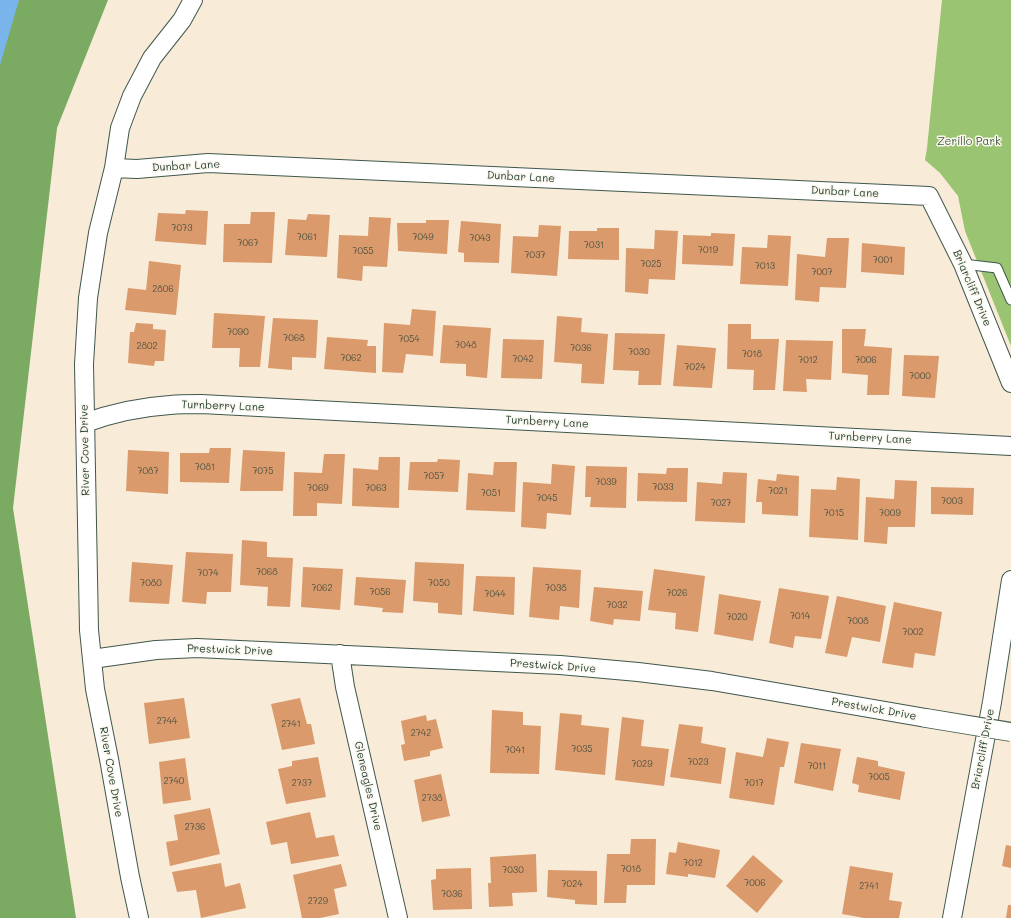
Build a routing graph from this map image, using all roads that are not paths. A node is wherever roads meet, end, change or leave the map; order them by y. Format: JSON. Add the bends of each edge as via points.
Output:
{"nodes":[{"id":1,"x":193,"y":0,"type":"edge"},
{"id":2,"x":114,"y":168,"type":"junction"},
{"id":3,"x":929,"y":196,"type":"joint"},
{"id":4,"x":963,"y":264,"type":"junction"},
{"id":5,"x":1011,"y":300,"type":"edge"},
{"id":6,"x":1011,"y":382,"type":"edge"},
{"id":7,"x":85,"y":423,"type":"junction"},
{"id":8,"x":1011,"y":446,"type":"edge"},
{"id":9,"x":1011,"y":580,"type":"edge"},
{"id":10,"x":340,"y":654,"type":"junction"},
{"id":11,"x":92,"y":659,"type":"junction"},
{"id":12,"x":1011,"y":732,"type":"edge"},
{"id":13,"x":139,"y":918,"type":"edge"},
{"id":14,"x":398,"y":918,"type":"edge"},
{"id":15,"x":952,"y":918,"type":"edge"}],
"edges":[{"from":1,"to":2,"type":"street","name":"River Cove Drive","via":[[182,20],[152,58],[132,96],[120,128]]},
{"from":2,"to":3,"type":"street","name":"Dunbar Lane","via":[[137,169],[208,162]]},
{"from":2,"to":7,"type":"street","name":"River Cove Drive","via":[[98,233],[88,298],[84,364]]},
{"from":3,"to":4,"type":"street","name":"Briarcliff Drive"},
{"from":4,"to":5,"type":"lane","via":[[997,268]]},
{"from":4,"to":6,"type":"street","name":"Briarcliff Drive"},
{"from":7,"to":8,"type":"street","name":"Turnberry Lane","via":[[107,415],[141,408],[201,404]]},
{"from":7,"to":11,"type":"street","name":"River Cove Drive","via":[[89,630]]},
{"from":9,"to":15,"type":"street","name":"Briarcliff Drive","via":[[992,702]]},
{"from":10,"to":11,"type":"street","name":"Prestwick Drive","via":[[197,648],[156,650]]},
{"from":10,"to":12,"type":"street","name":"Prestwick Drive","bridge":true,"via":[[638,672],[712,681]]},
{"from":10,"to":14,"type":"street","name":"Gleneagles Drive","via":[[345,687]]},
{"from":11,"to":13,"type":"street","name":"River Cove Drive","via":[[95,689]]}]}
